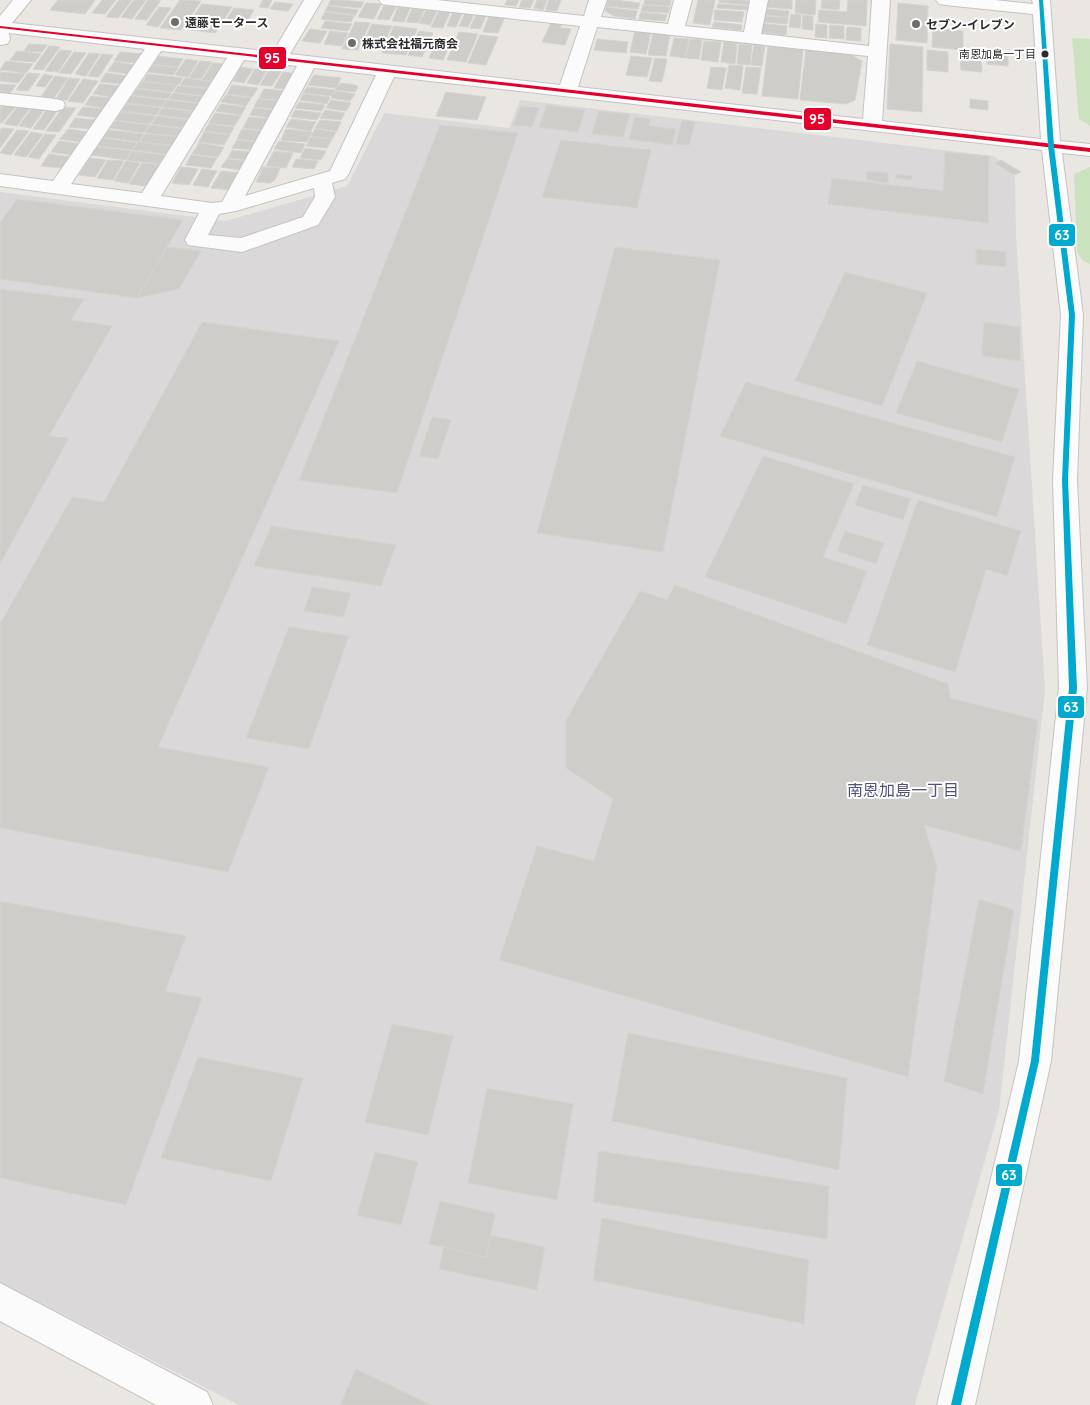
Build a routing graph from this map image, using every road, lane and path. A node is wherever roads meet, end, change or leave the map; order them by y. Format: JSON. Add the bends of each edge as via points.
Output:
{"nodes":[{"id":1,"x":22,"y":0,"type":"edge"},
{"id":2,"x":313,"y":0,"type":"edge"},
{"id":3,"x":388,"y":0,"type":"edge"},
{"id":4,"x":598,"y":0,"type":"edge"},
{"id":5,"x":683,"y":0,"type":"edge"},
{"id":6,"x":759,"y":0,"type":"edge"},
{"id":7,"x":881,"y":0,"type":"edge"},
{"id":8,"x":953,"y":0,"type":"edge"},
{"id":9,"x":416,"y":2,"type":"edge"},
{"id":10,"x":1041,"y":5,"type":"edge"},
{"id":11,"x":499,"y":6,"type":"edge"},
{"id":12,"x":590,"y":22,"type":"junction"},
{"id":13,"x":0,"y":27,"type":"edge"},
{"id":14,"x":675,"y":31,"type":"junction"},
{"id":15,"x":751,"y":39,"type":"junction"},
{"id":16,"x":157,"y":44,"type":"junction"},
{"id":17,"x":0,"y":46,"type":"edge"},
{"id":18,"x":878,"y":52,"type":"junction"},
{"id":19,"x":239,"y":54,"type":"junction"},
{"id":20,"x":279,"y":58,"type":"junction"},
{"id":21,"x":309,"y":61,"type":"junction"},
{"id":22,"x":388,"y":70,"type":"junction"},
{"id":23,"x":567,"y":91,"type":"junction"},
{"id":24,"x":0,"y":99,"type":"edge"},
{"id":25,"x":56,"y":105,"type":"dead end"},
{"id":26,"x":872,"y":124,"type":"junction"},
{"id":27,"x":1051,"y":146,"type":"junction"},
{"id":28,"x":1090,"y":150,"type":"edge"},
{"id":29,"x":0,"y":180,"type":"edge"},
{"id":30,"x":322,"y":180,"type":"junction"},
{"id":31,"x":58,"y":188,"type":"junction"},
{"id":32,"x":148,"y":200,"type":"junction"},
{"id":33,"x":221,"y":208,"type":"junction"},
{"id":34,"x":1081,"y":308,"type":"edge"},
{"id":35,"x":0,"y":1301,"type":"edge"},
{"id":36,"x":194,"y":1405,"type":"edge"},
{"id":37,"x":956,"y":1405,"type":"edge"}],
"edges":[{"from":1,"to":13,"type":"street"},
{"from":2,"to":20,"type":"street"},
{"from":3,"to":9,"type":"street"},
{"from":4,"to":12,"type":"street"},
{"from":5,"to":14,"type":"street"},
{"from":6,"to":15,"type":"street"},
{"from":7,"to":18,"type":"street"},
{"from":8,"to":10,"type":"street"},
{"from":9,"to":11,"type":"street"},
{"from":10,"to":27,"type":"street"},
{"from":11,"to":12,"type":"street"},
{"from":12,"to":14,"type":"street"},
{"from":12,"to":23,"type":"street"},
{"from":13,"to":16,"type":"street"},
{"from":13,"to":17,"type":"street"},
{"from":14,"to":15,"type":"street"},
{"from":15,"to":18,"type":"street"},
{"from":16,"to":19,"type":"street"},
{"from":16,"to":31,"type":"street"},
{"from":18,"to":26,"type":"street"},
{"from":19,"to":20,"type":"street"},
{"from":19,"to":32,"type":"street"},
{"from":20,"to":21,"type":"street"},
{"from":21,"to":22,"type":"street"},
{"from":21,"to":33,"type":"street"},
{"from":22,"to":23,"type":"street"},
{"from":22,"to":30,"type":"street","via":[[338,176]]},
{"from":23,"to":26,"type":"street"},
{"from":24,"to":25,"type":"street"},
{"from":26,"to":27,"type":"street"},
{"from":27,"to":28,"type":"street"},
{"from":27,"to":34,"type":"street"},
{"from":29,"to":31,"type":"street"},
{"from":30,"to":33,"type":"street"},
{"from":30,"to":33,"type":"street","via":[[325,197],[311,221],[242,245],[195,240]]},
{"from":31,"to":32,"type":"street"},
{"from":32,"to":33,"type":"street"},
{"from":34,"to":37,"type":"street","via":[[1065,480],[1073,688],[1035,1061]]},
{"from":35,"to":36,"type":"street"}]}
